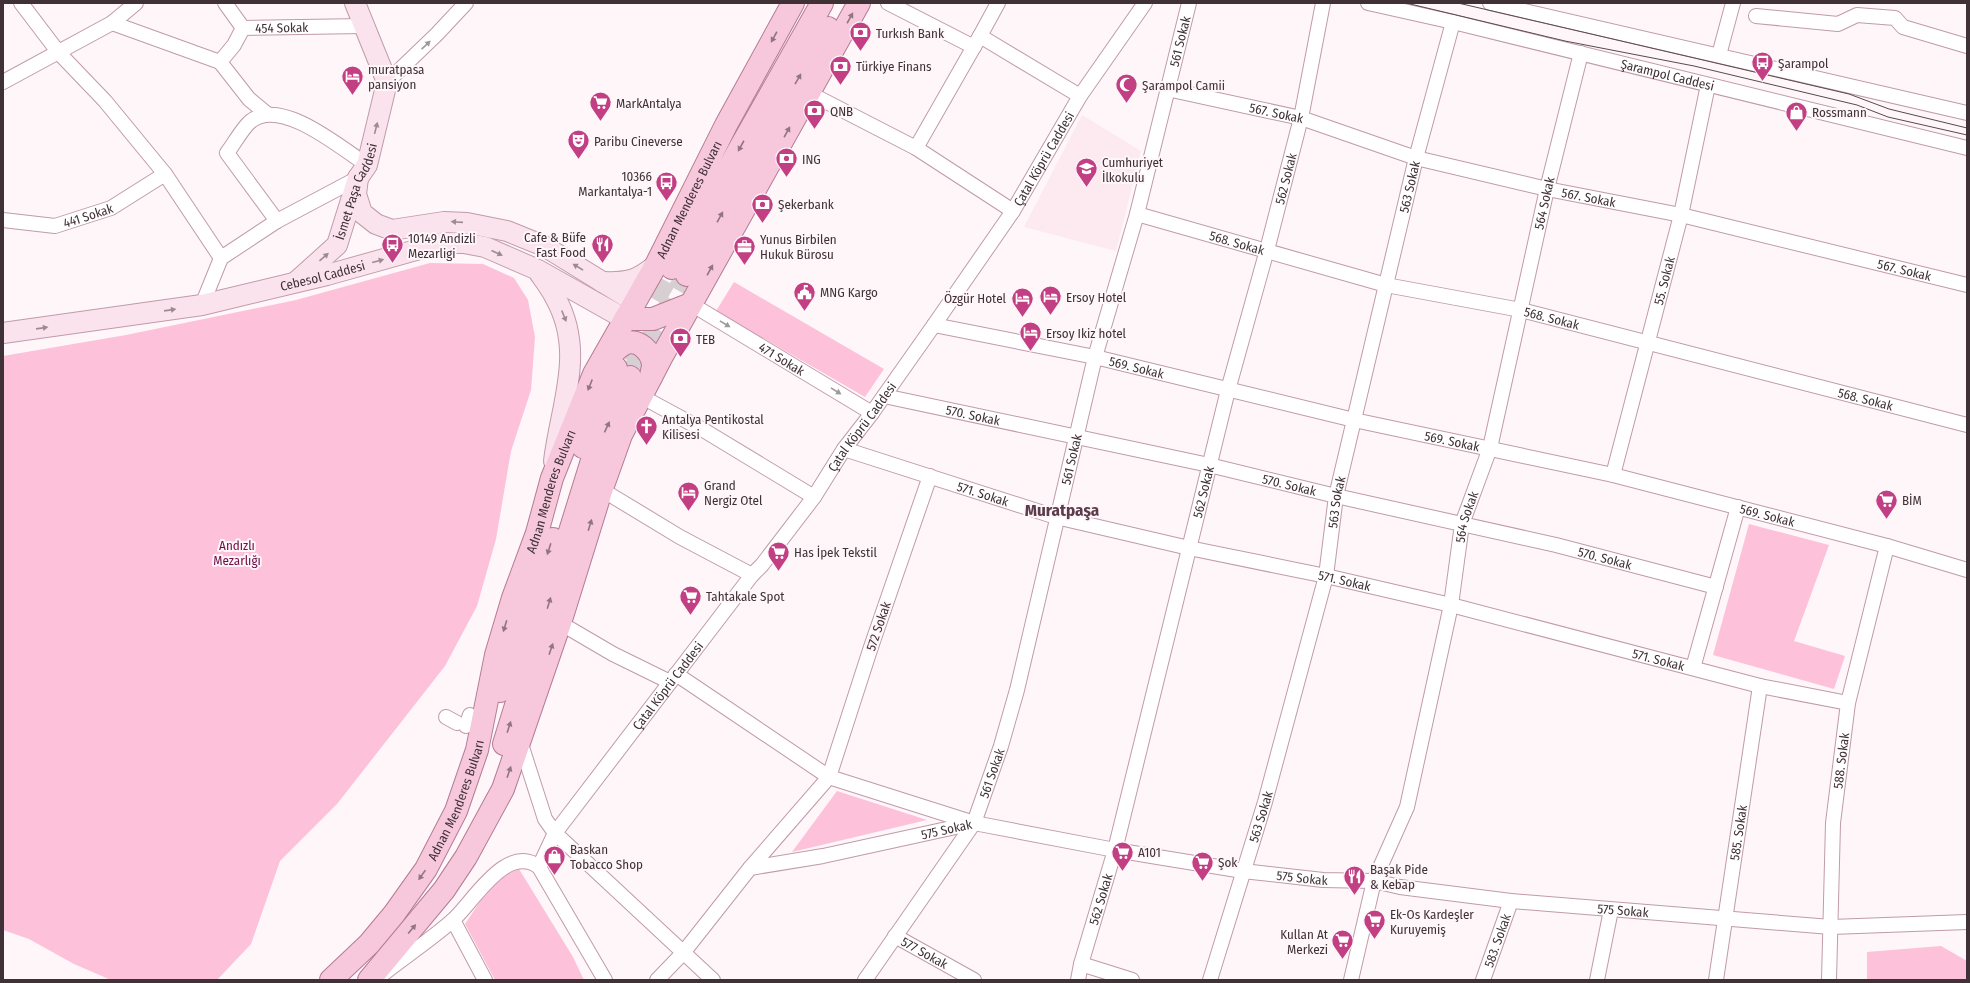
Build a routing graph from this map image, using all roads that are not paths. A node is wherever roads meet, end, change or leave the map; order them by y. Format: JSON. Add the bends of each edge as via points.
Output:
{"nodes":[{"id":1,"x":21,"y":3,"type":"edge"},
{"id":2,"x":136,"y":3,"type":"edge"},
{"id":3,"x":225,"y":3,"type":"edge"},
{"id":4,"x":355,"y":3,"type":"edge"},
{"id":5,"x":466,"y":3,"type":"edge"},
{"id":6,"x":793,"y":3,"type":"edge"},
{"id":7,"x":822,"y":3,"type":"edge"},
{"id":8,"x":842,"y":3,"type":"edge"},
{"id":9,"x":859,"y":3,"type":"edge"},
{"id":10,"x":888,"y":3,"type":"edge"},
{"id":11,"x":998,"y":3,"type":"edge"},
{"id":12,"x":1145,"y":3,"type":"edge"},
{"id":13,"x":1189,"y":3,"type":"edge"},
{"id":14,"x":1323,"y":3,"type":"edge"},
{"id":15,"x":1368,"y":3,"type":"edge"},
{"id":16,"x":1490,"y":3,"type":"edge"},
{"id":17,"x":1733,"y":3,"type":"edge"},
{"id":18,"x":1756,"y":16,"type":"dead end"},
{"id":19,"x":1453,"y":22,"type":"junction"},
{"id":20,"x":112,"y":23,"type":"junction"},
{"id":21,"x":363,"y":26,"type":"junction"},
{"id":22,"x":243,"y":28,"type":"junction"},
{"id":23,"x":977,"y":42,"type":"junction"},
{"id":24,"x":1967,"y":46,"type":"edge"},
{"id":25,"x":59,"y":53,"type":"junction"},
{"id":26,"x":1581,"y":53,"type":"junction"},
{"id":27,"x":1719,"y":55,"type":"junction"},
{"id":28,"x":220,"y":62,"type":"junction"},
{"id":29,"x":3,"y":82,"type":"edge"},
{"id":30,"x":387,"y":82,"type":"junction"},
{"id":31,"x":1708,"y":85,"type":"junction"},
{"id":32,"x":1167,"y":88,"type":"junction"},
{"id":33,"x":809,"y":93,"type":"junction"},
{"id":34,"x":1080,"y":96,"type":"junction"},
{"id":35,"x":1967,"y":113,"type":"edge"},
{"id":36,"x":267,"y":114,"type":"junction"},
{"id":37,"x":1300,"y":118,"type":"junction"},
{"id":38,"x":916,"y":148,"type":"junction"},
{"id":39,"x":1967,"y":148,"type":"edge"},
{"id":40,"x":1416,"y":158,"type":"junction"},
{"id":41,"x":362,"y":171,"type":"junction"},
{"id":42,"x":165,"y":174,"type":"junction"},
{"id":43,"x":1547,"y":189,"type":"junction"},
{"id":44,"x":1013,"y":211,"type":"junction"},
{"id":45,"x":1137,"y":214,"type":"junction"},
{"id":46,"x":1681,"y":215,"type":"junction"},
{"id":47,"x":3,"y":220,"type":"edge"},
{"id":48,"x":277,"y":221,"type":"junction"},
{"id":49,"x":1267,"y":250,"type":"junction"},
{"id":50,"x":221,"y":258,"type":"junction"},
{"id":51,"x":672,"y":269,"type":"junction"},
{"id":52,"x":538,"y":270,"type":"junction"},
{"id":53,"x":295,"y":282,"type":"junction"},
{"id":54,"x":602,"y":282,"type":"junction"},
{"id":55,"x":1386,"y":285,"type":"junction"},
{"id":56,"x":1967,"y":286,"type":"edge"},
{"id":57,"x":691,"y":304,"type":"junction"},
{"id":58,"x":202,"y":305,"type":"junction"},
{"id":59,"x":1521,"y":310,"type":"junction"},
{"id":60,"x":630,"y":311,"type":"junction"},
{"id":61,"x":652,"y":319,"type":"junction"},
{"id":62,"x":934,"y":325,"type":"junction"},
{"id":63,"x":3,"y":333,"type":"edge"},
{"id":64,"x":1648,"y":344,"type":"junction"},
{"id":65,"x":1094,"y":357,"type":"junction"},
{"id":66,"x":661,"y":358,"type":"junction"},
{"id":67,"x":625,"y":371,"type":"junction"},
{"id":68,"x":1228,"y":390,"type":"junction"},
{"id":69,"x":884,"y":396,"type":"junction"},
{"id":70,"x":646,"y":399,"type":"dead end"},
{"id":71,"x":872,"y":413,"type":"junction"},
{"id":72,"x":1354,"y":420,"type":"junction"},
{"id":73,"x":1967,"y":425,"type":"edge"},
{"id":74,"x":1076,"y":436,"type":"junction"},
{"id":75,"x":1490,"y":448,"type":"junction"},
{"id":76,"x":844,"y":449,"type":"junction"},
{"id":77,"x":1209,"y":465,"type":"junction"},
{"id":78,"x":1613,"y":475,"type":"junction"},
{"id":79,"x":930,"y":476,"type":"junction"},
{"id":80,"x":552,"y":478,"type":"junction"},
{"id":81,"x":601,"y":491,"type":"junction"},
{"id":82,"x":1336,"y":496,"type":"junction"},
{"id":83,"x":814,"y":497,"type":"junction"},
{"id":84,"x":1738,"y":507,"type":"junction"},
{"id":85,"x":1056,"y":516,"type":"junction"},
{"id":86,"x":1462,"y":524,"type":"junction"},
{"id":87,"x":1888,"y":546,"type":"junction"},
{"id":88,"x":1189,"y":548,"type":"junction"},
{"id":89,"x":1967,"y":570,"type":"edge"},
{"id":90,"x":752,"y":575,"type":"junction"},
{"id":91,"x":1326,"y":576,"type":"junction"},
{"id":92,"x":1716,"y":587,"type":"junction"},
{"id":93,"x":1451,"y":605,"type":"junction"},
{"id":94,"x":560,"y":623,"type":"junction"},
{"id":95,"x":1694,"y":668,"type":"junction"},
{"id":96,"x":673,"y":678,"type":"junction"},
{"id":97,"x":1760,"y":686,"type":"junction"},
{"id":98,"x":1848,"y":703,"type":"junction"},
{"id":99,"x":520,"y":741,"type":"junction"},
{"id":100,"x":477,"y":750,"type":"junction"},
{"id":101,"x":829,"y":778,"type":"junction"},
{"id":102,"x":974,"y":823,"type":"junction"},
{"id":103,"x":555,"y":834,"type":"junction"},
{"id":104,"x":1115,"y":850,"type":"junction"},
{"id":105,"x":466,"y":857,"type":"junction"},
{"id":106,"x":539,"y":868,"type":"junction"},
{"id":107,"x":750,"y":868,"type":"junction"},
{"id":108,"x":1243,"y":871,"type":"junction"},
{"id":109,"x":1374,"y":881,"type":"junction"},
{"id":110,"x":1511,"y":901,"type":"junction"},
{"id":111,"x":1611,"y":910,"type":"junction"},
{"id":112,"x":453,"y":920,"type":"junction"},
{"id":113,"x":1725,"y":920,"type":"junction"},
{"id":114,"x":1967,"y":922,"type":"edge"},
{"id":115,"x":1831,"y":927,"type":"junction"},
{"id":116,"x":896,"y":936,"type":"junction"},
{"id":117,"x":683,"y":953,"type":"junction"},
{"id":118,"x":1081,"y":964,"type":"junction"},
{"id":119,"x":331,"y":980,"type":"edge"},
{"id":120,"x":369,"y":980,"type":"edge"},
{"id":121,"x":375,"y":980,"type":"edge"},
{"id":122,"x":484,"y":980,"type":"edge"},
{"id":123,"x":605,"y":980,"type":"edge"},
{"id":124,"x":657,"y":980,"type":"edge"},
{"id":125,"x":713,"y":980,"type":"edge"},
{"id":126,"x":865,"y":980,"type":"edge"},
{"id":127,"x":974,"y":980,"type":"edge"},
{"id":128,"x":1078,"y":980,"type":"edge"},
{"id":129,"x":1132,"y":980,"type":"edge"},
{"id":130,"x":1210,"y":980,"type":"edge"},
{"id":131,"x":1351,"y":980,"type":"edge"},
{"id":132,"x":1483,"y":980,"type":"edge"},
{"id":133,"x":1597,"y":980,"type":"edge"},
{"id":134,"x":1716,"y":980,"type":"edge"},
{"id":135,"x":1829,"y":980,"type":"edge"}],
"edges":[{"from":1,"to":25,"type":"street"},
{"from":2,"to":20,"type":"street"},
{"from":3,"to":22,"type":"street"},
{"from":4,"to":21,"type":"main road"},
{"from":30,"to":5,"type":"street","one_way":true},
{"from":6,"to":51,"type":"main road","name":"Adnan Menderes Bulvarı","one_way":true,"via":[[726,125]]},
{"from":7,"to":51,"type":"main road","name":"Adnan Menderes Bulvarı","one_way":true},
{"from":51,"to":8,"type":"main road","name":"Adnan Menderes Bulvarı","one_way":true},
{"from":33,"to":9,"type":"main road","name":"Adnan Menderes Bulvarı","one_way":true},
{"from":10,"to":23,"type":"street"},
{"from":11,"to":23,"type":"street"},
{"from":12,"to":34,"type":"street","name":"Çatal Köprü Caddesi"},
{"from":13,"to":32,"type":"street","name":"561 Sokak"},
{"from":14,"to":37,"type":"street","name":"562 Sokak"},
{"from":15,"to":19,"type":"street","name":"Şarampol Caddesi"},
{"from":16,"to":27,"type":"street"},
{"from":17,"to":27,"type":"street"},
{"from":18,"to":24,"type":"street","via":[[1838,24],[1857,15],[1895,18],[1903,27]]},
{"from":19,"to":26,"type":"street","name":"Şarampol Caddesi"},
{"from":19,"to":40,"type":"street","name":"563 Sokak"},
{"from":20,"to":25,"type":"street"},
{"from":20,"to":28,"type":"street"},
{"from":21,"to":22,"type":"street","name":"454 Sokak"},
{"from":21,"to":30,"type":"main road"},
{"from":22,"to":28,"type":"street","name":"454 Sokak","via":[[234,45]]},
{"from":23,"to":34,"type":"street"},
{"from":23,"to":38,"type":"street"},
{"from":25,"to":29,"type":"street"},
{"from":25,"to":42,"type":"street","via":[[105,101]]},
{"from":26,"to":31,"type":"street","name":"Şarampol Caddesi"},
{"from":26,"to":43,"type":"street","name":"564 Sokak"},
{"from":27,"to":35,"type":"street"},
{"from":28,"to":36,"type":"street","via":[[249,100]]},
{"from":41,"to":30,"type":"main road","name":"İsmet Paşa Caddesi","one_way":true},
{"from":31,"to":39,"type":"street","name":"Şarampol Caddesi"},
{"from":31,"to":46,"type":"street","name":"55. Sokak"},
{"from":32,"to":37,"type":"street","name":"567. Sokak"},
{"from":32,"to":45,"type":"street","name":"561 Sokak"},
{"from":33,"to":38,"type":"street"},
{"from":57,"to":33,"type":"main road","name":"Adnan Menderes Bulvarı","one_way":true},
{"from":34,"to":44,"type":"street","name":"Çatal Köprü Caddesi"},
{"from":36,"to":41,"type":"street","via":[[305,124]]},
{"from":36,"to":48,"type":"street","via":[[251,121],[227,153]]},
{"from":37,"to":40,"type":"street","name":"567. Sokak"},
{"from":37,"to":49,"type":"street","name":"562 Sokak"},
{"from":38,"to":44,"type":"street"},
{"from":40,"to":43,"type":"street","name":"567. Sokak"},
{"from":40,"to":55,"type":"street","name":"563 Sokak"},
{"from":41,"to":48,"type":"street"},
{"from":53,"to":41,"type":"main road","name":"İsmet Paşa Caddesi","one_way":true,"via":[[337,245]]},
{"from":54,"to":41,"type":"main road","one_way":true,"via":[[544,246],[507,231],[467,223],[444,222],[392,230],[376,224],[362,213],[356,194]]},
{"from":42,"to":47,"type":"street","name":"441 Sokak","via":[[111,208],[55,226]]},
{"from":42,"to":50,"type":"street"},
{"from":43,"to":46,"type":"street","name":"567. Sokak"},
{"from":43,"to":59,"type":"street","name":"564 Sokak"},
{"from":44,"to":62,"type":"street","name":"Çatal Köprü Caddesi"},
{"from":45,"to":49,"type":"street","name":"568. Sokak"},
{"from":45,"to":65,"type":"street","name":"561 Sokak"},
{"from":46,"to":56,"type":"street","name":"567. Sokak"},
{"from":46,"to":64,"type":"street","name":"55. Sokak"},
{"from":48,"to":50,"type":"street"},
{"from":49,"to":55,"type":"street","name":"568. Sokak"},
{"from":49,"to":68,"type":"street","name":"562 Sokak"},
{"from":50,"to":58,"type":"street"},
{"from":51,"to":54,"type":"main road","via":[[630,281]]},
{"from":51,"to":60,"type":"main road","name":"Adnan Menderes Bulvarı"},
{"from":53,"to":52,"type":"main road","name":"Cebesol Caddesi","one_way":true,"via":[[441,243],[464,243],[485,247]]},
{"from":52,"to":60,"type":"main road","name":"Cebesol Caddesi"},
{"from":52,"to":80,"type":"main road","one_way":true,"via":[[556,297],[567,324],[572,348]]},
{"from":53,"to":58,"type":"main road","name":"Cebesol Caddesi"},
{"from":54,"to":60,"type":"main road"},
{"from":55,"to":59,"type":"street","name":"568. Sokak"},
{"from":55,"to":72,"type":"street","name":"563 Sokak"},
{"from":57,"to":61,"type":"main road"},
{"from":57,"to":66,"type":"main road","name":"Adnan Menderes Bulvarı"},
{"from":57,"to":71,"type":"street","name":"471 Sokak","one_way":true},
{"from":63,"to":58,"type":"main road","name":"Cebesol Caddesi","one_way":true},
{"from":59,"to":64,"type":"street","name":"568. Sokak"},
{"from":59,"to":75,"type":"street","name":"564 Sokak"},
{"from":60,"to":61,"type":"main road"},
{"from":60,"to":67,"type":"main road","name":"Adnan Menderes Bulvarı"},
{"from":61,"to":66,"type":"main road","via":[[660,336]]},
{"from":62,"to":65,"type":"street","name":"569. Sokak"},
{"from":62,"to":69,"type":"street","name":"Çatal Köprü Caddesi"},
{"from":64,"to":73,"type":"street","name":"568. Sokak"},
{"from":64,"to":78,"type":"street","name":"55. Sokak"},
{"from":65,"to":68,"type":"street","name":"569. Sokak"},
{"from":65,"to":74,"type":"street","name":"561 Sokak"},
{"from":66,"to":67,"type":"main road","name":"Adnan Menderes Bulvarı"},
{"from":67,"to":80,"type":"main road","name":"Adnan Menderes Bulvarı","one_way":true,"via":[[594,374]]},
{"from":67,"to":81,"type":"main road","name":"Adnan Menderes Bulvarı","via":[[621,435]]},
{"from":67,"to":100,"type":"main road","one_way":true,"via":[[586,437],[528,616]]},
{"from":105,"to":67,"type":"main road","name":"Adnan Menderes Bulvarı","one_way":true,"via":[[528,669],[594,454]]},
{"from":68,"to":72,"type":"street","name":"569. Sokak"},
{"from":68,"to":77,"type":"street","name":"562 Sokak"},
{"from":69,"to":71,"type":"street","name":"Çatal Köprü Caddesi"},
{"from":69,"to":74,"type":"street","name":"570. Sokak"},
{"from":70,"to":83,"type":"street","via":[[705,431]]},
{"from":71,"to":76,"type":"street","name":"Çatal Köprü Caddesi"},
{"from":72,"to":75,"type":"street","name":"569. Sokak"},
{"from":72,"to":82,"type":"street","name":"563 Sokak"},
{"from":74,"to":77,"type":"street","name":"570. Sokak"},
{"from":74,"to":85,"type":"street","name":"561 Sokak"},
{"from":75,"to":78,"type":"street","name":"569. Sokak"},
{"from":75,"to":86,"type":"street","name":"564 Sokak"},
{"from":76,"to":79,"type":"street","name":"571. Sokak"},
{"from":76,"to":83,"type":"street","name":"Çatal Köprü Caddesi"},
{"from":77,"to":82,"type":"street","name":"570. Sokak"},
{"from":77,"to":88,"type":"street","name":"562 Sokak"},
{"from":78,"to":84,"type":"street","name":"569. Sokak"},
{"from":79,"to":85,"type":"street","name":"571. Sokak"},
{"from":79,"to":101,"type":"street","name":"572 Sokak","via":[[871,646]]},
{"from":80,"to":100,"type":"main road","name":"Adnan Menderes Bulvarı","one_way":true,"via":[[537,533],[513,598],[496,655]]},
{"from":81,"to":90,"type":"street"},
{"from":94,"to":81,"type":"main road","name":"Adnan Menderes Bulvarı","one_way":true},
{"from":82,"to":86,"type":"street","name":"570. Sokak"},
{"from":82,"to":91,"type":"street","name":"563 Sokak"},
{"from":83,"to":90,"type":"street","name":"Çatal Köprü Caddesi"},
{"from":84,"to":87,"type":"street","name":"569. Sokak"},
{"from":84,"to":92,"type":"street"},
{"from":85,"to":88,"type":"street","name":"571. Sokak"},
{"from":85,"to":102,"type":"street","name":"561 Sokak","via":[[1017,690],[1001,746]]},
{"from":86,"to":92,"type":"street","name":"570. Sokak","via":[[1556,545]]},
{"from":86,"to":93,"type":"street","name":"564 Sokak"},
{"from":87,"to":89,"type":"street","name":"569. Sokak"},
{"from":87,"to":98,"type":"street","name":"588. Sokak"},
{"from":88,"to":91,"type":"street","name":"571. Sokak"},
{"from":88,"to":104,"type":"street","name":"562 Sokak"},
{"from":90,"to":96,"type":"street","name":"Çatal Köprü Caddesi"},
{"from":91,"to":93,"type":"street","name":"571. Sokak"},
{"from":91,"to":108,"type":"street","name":"563 Sokak","via":[[1265,802]]},
{"from":92,"to":95,"type":"street"},
{"from":93,"to":95,"type":"street","name":"571. Sokak"},
{"from":93,"to":109,"type":"street","name":"564 Sokak","via":[[1407,807]]},
{"from":94,"to":96,"type":"street","via":[[613,654]]},
{"from":99,"to":94,"type":"main road","name":"Adnan Menderes Bulvarı","one_way":true},
{"from":95,"to":97,"type":"street","name":"571. Sokak"},
{"from":96,"to":101,"type":"street"},
{"from":96,"to":103,"type":"street","name":"Çatal Köprü Caddesi"},
{"from":97,"to":98,"type":"street","name":"571. Sokak"},
{"from":97,"to":113,"type":"street","name":"585. Sokak"},
{"from":98,"to":115,"type":"street","name":"588. Sokak","via":[[1833,823]]},
{"from":99,"to":103,"type":"street","via":[[545,819]]},
{"from":105,"to":99,"type":"main road","name":"Adnan Menderes Bulvarı","one_way":true,"via":[[503,789]]},
{"from":100,"to":119,"type":"main road","name":"Adnan Menderes Bulvarı","one_way":true,"via":[[456,811],[426,869],[369,944]]},
{"from":101,"to":102,"type":"street"},
{"from":101,"to":107,"type":"street"},
{"from":102,"to":104,"type":"street","name":"575 Sokak"},
{"from":102,"to":107,"type":"street","name":"575 Sokak","via":[[823,856]]},
{"from":102,"to":116,"type":"street","name":"561 Sokak"},
{"from":103,"to":106,"type":"street","name":"Çatal Köprü Caddesi"},
{"from":103,"to":117,"type":"street"},
{"from":104,"to":108,"type":"street","name":"575 Sokak"},
{"from":104,"to":118,"type":"street","name":"562 Sokak"},
{"from":120,"to":105,"type":"main road","name":"Adnan Menderes Bulvarı","one_way":true,"via":[[444,890]]},
{"from":106,"to":112,"type":"street","via":[[531,862],[517,862],[504,868],[482,886]]},
{"from":106,"to":123,"type":"street"},
{"from":107,"to":117,"type":"street"},
{"from":108,"to":109,"type":"street","name":"575 Sokak","via":[[1323,880]]},
{"from":108,"to":130,"type":"street","name":"563 Sokak"},
{"from":109,"to":110,"type":"street","name":"575 Sokak","via":[[1400,887]]},
{"from":109,"to":131,"type":"street","name":"564 Sokak"},
{"from":110,"to":111,"type":"street","name":"575 Sokak"},
{"from":110,"to":132,"type":"street","name":"583. Sokak"},
{"from":111,"to":113,"type":"street","name":"575 Sokak"},
{"from":111,"to":133,"type":"street"},
{"from":112,"to":121,"type":"street"},
{"from":112,"to":122,"type":"street"},
{"from":113,"to":115,"type":"street","name":"575 Sokak"},
{"from":113,"to":134,"type":"street","name":"585. Sokak"},
{"from":114,"to":115,"type":"street","name":"575 Sokak"},
{"from":115,"to":135,"type":"street","name":"588. Sokak"},
{"from":116,"to":126,"type":"street","name":"561 Sokak"},
{"from":116,"to":127,"type":"street","name":"577 Sokak"},
{"from":117,"to":124,"type":"street"},
{"from":117,"to":125,"type":"street"},
{"from":118,"to":128,"type":"street","name":"562 Sokak"},
{"from":118,"to":129,"type":"street"}]}
